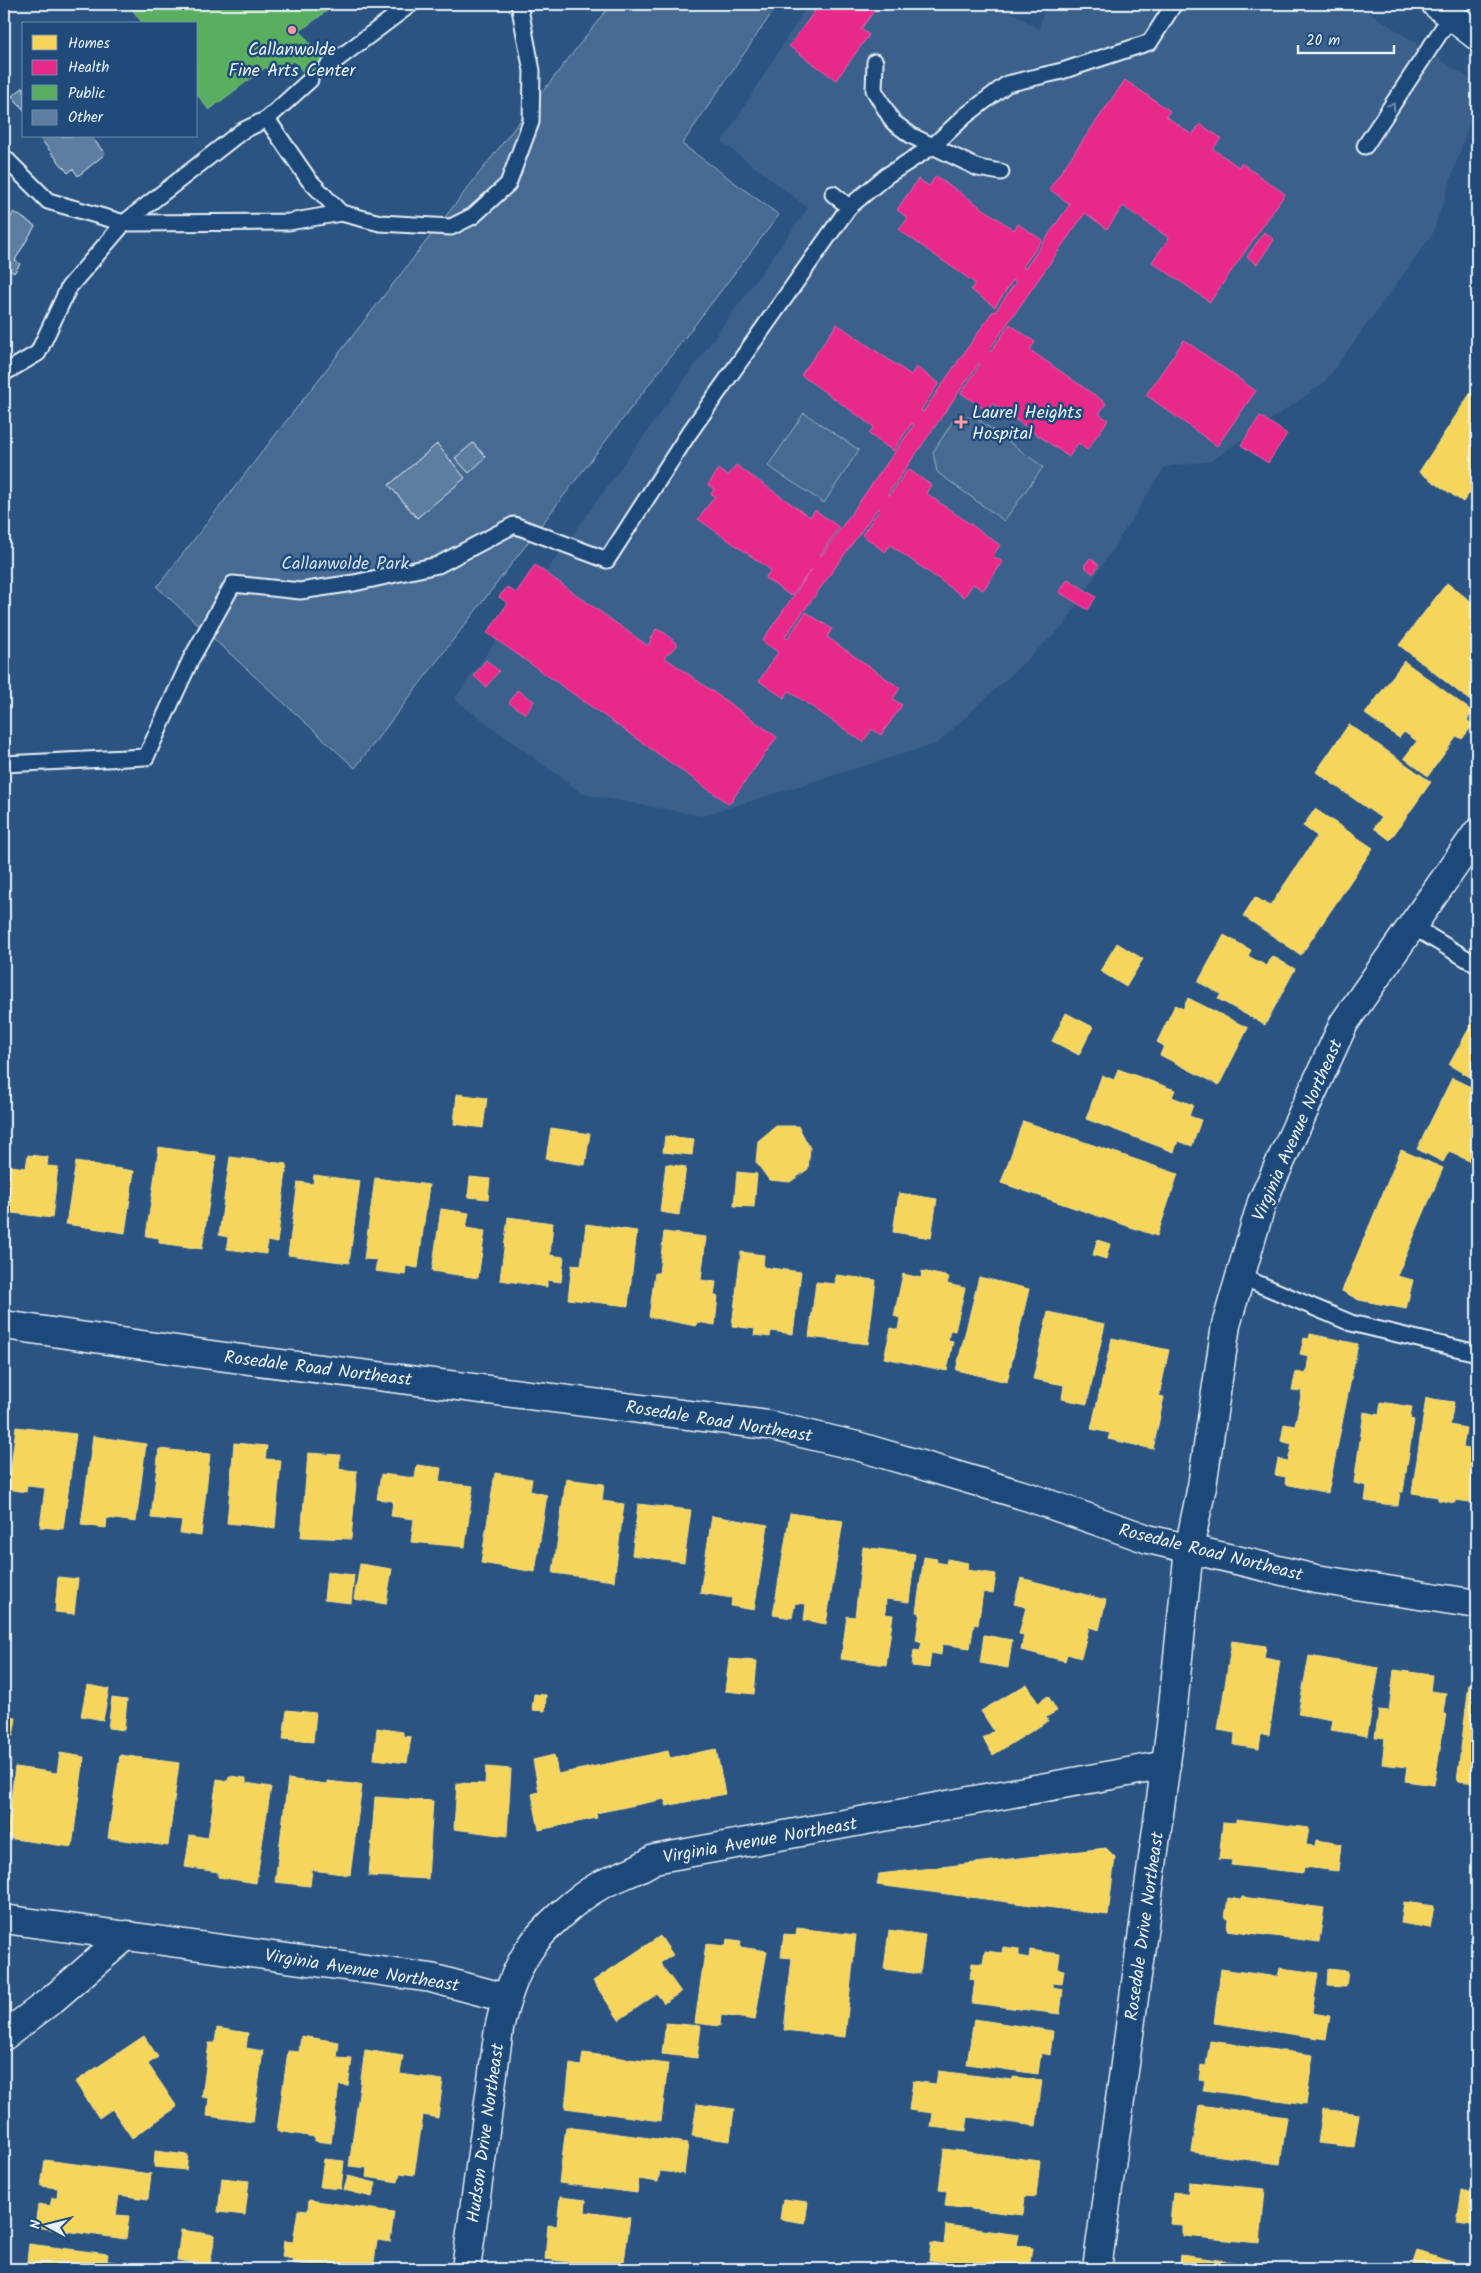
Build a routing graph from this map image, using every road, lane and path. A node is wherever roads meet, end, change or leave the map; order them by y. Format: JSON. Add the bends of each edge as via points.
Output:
{"nodes":[{"id":1,"x":411,"y":4,"type":"edge"},
{"id":2,"x":519,"y":4,"type":"edge"},
{"id":3,"x":1174,"y":4,"type":"edge"},
{"id":4,"x":1444,"y":10,"type":"edge"},
{"id":5,"x":1477,"y":36,"type":"edge"},
{"id":6,"x":874,"y":62,"type":"dead end"},
{"id":7,"x":327,"y":67,"type":"dead end"},
{"id":8,"x":310,"y":80,"type":"dead end"},
{"id":9,"x":267,"y":119,"type":"junction"},
{"id":10,"x":932,"y":146,"type":"junction"},
{"id":11,"x":1365,"y":146,"type":"dead end"},
{"id":12,"x":4,"y":157,"type":"edge"},
{"id":13,"x":1001,"y":172,"type":"dead end"},
{"id":14,"x":833,"y":194,"type":"dead end"},
{"id":15,"x":849,"y":207,"type":"junction"},
{"id":16,"x":341,"y":213,"type":"junction"},
{"id":17,"x":124,"y":223,"type":"junction"},
{"id":18,"x":4,"y":374,"type":"edge"},
{"id":19,"x":4,"y":764,"type":"edge"},
{"id":20,"x":1477,"y":833,"type":"edge"},
{"id":21,"x":1412,"y":926,"type":"junction"},
{"id":22,"x":1477,"y":965,"type":"edge"},
{"id":23,"x":1240,"y":1276,"type":"junction"},
{"id":24,"x":4,"y":1325,"type":"edge"},
{"id":25,"x":1477,"y":1353,"type":"edge"},
{"id":26,"x":1188,"y":1548,"type":"junction"},
{"id":27,"x":1186,"y":1582,"type":"joint"},
{"id":28,"x":1477,"y":1604,"type":"edge"},
{"id":29,"x":1166,"y":1765,"type":"junction"},
{"id":30,"x":4,"y":1919,"type":"edge"},
{"id":31,"x":126,"y":1935,"type":"junction"},
{"id":32,"x":506,"y":1998,"type":"junction"},
{"id":33,"x":4,"y":2036,"type":"edge"},
{"id":34,"x":466,"y":2269,"type":"edge"},
{"id":35,"x":1097,"y":2269,"type":"edge"}],
"edges":[{"from":1,"to":7,"type":"lane"},
{"from":2,"to":16,"type":"lane","via":[[532,71],[532,122],[508,184],[473,216],[451,227],[380,223]]},
{"from":3,"to":10,"type":"lane","via":[[1150,42],[1062,71],[1007,84]]},
{"from":4,"to":5,"type":"street"},
{"from":11,"to":4,"type":"lane","one_way":true},
{"from":6,"to":10,"type":"lane","via":[[874,90],[893,122]]},
{"from":8,"to":9,"type":"lane"},
{"from":9,"to":16,"type":"lane","via":[[309,180]]},
{"from":9,"to":17,"type":"lane","via":[[242,131]]},
{"from":10,"to":13,"type":"lane","via":[[978,168]]},
{"from":10,"to":15,"type":"lane","via":[[886,176]]},
{"from":12,"to":17,"type":"lane","via":[[48,201]]},
{"from":14,"to":15,"type":"lane"},
{"from":15,"to":19,"type":"lane","via":[[687,436],[607,560],[514,525],[438,565],[373,579],[300,591],[233,584],[191,659],[146,757]]},
{"from":16,"to":17,"type":"lane","via":[[289,222]]},
{"from":17,"to":18,"type":"lane","via":[[69,287],[38,353]]},
{"from":20,"to":21,"type":"street","name":"Virginia Avenue Northeast"},
{"from":21,"to":22,"type":"lane"},
{"from":21,"to":23,"type":"street","name":"Virginia Avenue Northeast","via":[[1344,1023],[1262,1202]]},
{"from":23,"to":25,"type":"lane","via":[[1351,1323]]},
{"from":23,"to":26,"type":"street","name":"Virginia Avenue Northeast","via":[[1226,1325],[1202,1486]]},
{"from":24,"to":26,"type":"street","name":"Rosedale Road Northeast","via":[[218,1356],[768,1425],[857,1446],[1029,1497],[1148,1540]]},
{"from":26,"to":27,"type":"street","name":"Virginia Avenue Northeast"},
{"from":26,"to":28,"type":"street","name":"Rosedale Road Northeast","via":[[1316,1579]]},
{"from":27,"to":29,"type":"street","name":"Rosedale Drive Northeast"},
{"from":29,"to":32,"type":"street","name":"Virginia Avenue Northeast","via":[[654,1859],[599,1886],[568,1906],[529,1950]]},
{"from":29,"to":35,"type":"street","name":"Rosedale Drive Northeast"},
{"from":30,"to":31,"type":"street","name":"Virginia Avenue Northeast"},
{"from":31,"to":32,"type":"street","name":"Virginia Avenue Northeast","via":[[431,1978]]},
{"from":31,"to":33,"type":"street","via":[[53,1999]]},
{"from":32,"to":34,"type":"street","name":"Hudson Drive Northeast"}]}
